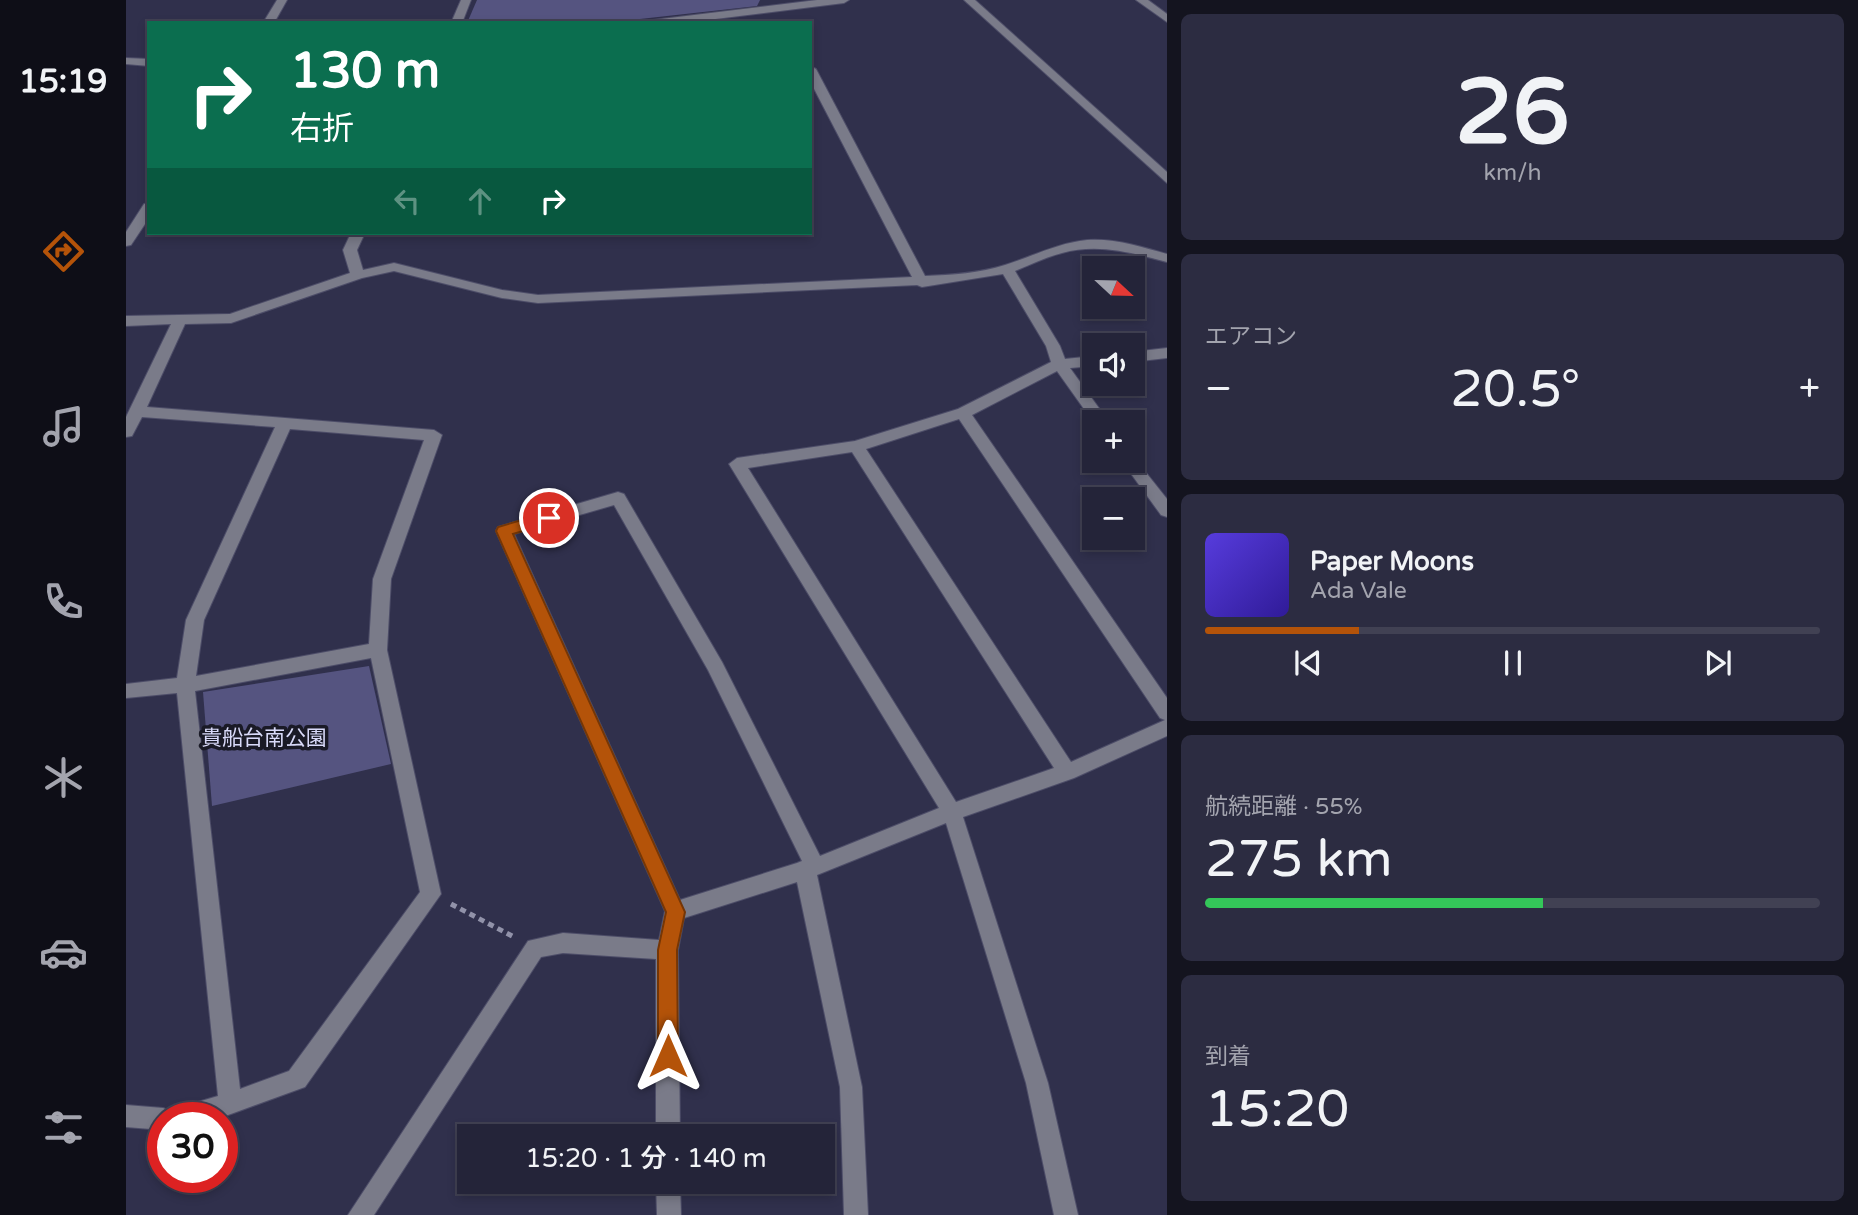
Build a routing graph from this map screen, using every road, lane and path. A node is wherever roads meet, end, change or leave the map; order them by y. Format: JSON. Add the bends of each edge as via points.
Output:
{"nodes":[{"id":1,"x":282,"y":0,"type":"edge"},
{"id":2,"x":466,"y":0,"type":"edge"},
{"id":3,"x":844,"y":0,"type":"edge"},
{"id":4,"x":969,"y":0,"type":"edge"},
{"id":5,"x":1142,"y":0,"type":"edge"},
{"id":6,"x":776,"y":4,"type":"edge"},
{"id":7,"x":1167,"y":19,"type":"edge"},
{"id":8,"x":269,"y":21,"type":"edge"},
{"id":9,"x":457,"y":21,"type":"edge"},
{"id":10,"x":666,"y":21,"type":"edge"},
{"id":11,"x":785,"y":21,"type":"edge"},
{"id":12,"x":126,"y":61,"type":"edge"},
{"id":13,"x":147,"y":63,"type":"edge"},
{"id":14,"x":812,"y":73,"type":"edge"},
{"id":15,"x":1167,"y":179,"type":"edge"},
{"id":16,"x":147,"y":210,"type":"edge"},
{"id":17,"x":357,"y":235,"type":"edge"},
{"id":18,"x":126,"y":242,"type":"edge"},
{"id":19,"x":1167,"y":258,"type":"edge"},
{"id":20,"x":1007,"y":269,"type":"junction"},
{"id":21,"x":358,"y":275,"type":"junction"},
{"id":22,"x":922,"y":283,"type":"junction"},
{"id":23,"x":181,"y":318,"type":"junction"},
{"id":24,"x":126,"y":321,"type":"edge"},
{"id":25,"x":1167,"y":353,"type":"edge"},
{"id":26,"x":1145,"y":356,"type":"edge"},
{"id":27,"x":1082,"y":361,"type":"edge"},
{"id":28,"x":1059,"y":364,"type":"junction"},
{"id":29,"x":1092,"y":410,"type":"edge"},
{"id":30,"x":137,"y":411,"type":"junction"},
{"id":31,"x":963,"y":413,"type":"junction"},
{"id":32,"x":284,"y":424,"type":"junction"},
{"id":33,"x":126,"y":432,"type":"edge"},
{"id":34,"x":856,"y":446,"type":"junction"},
{"id":35,"x":1139,"y":473,"type":"edge"},
{"id":36,"x":1167,"y":511,"type":"edge"},
{"id":37,"x":379,"y":650,"type":"junction"},
{"id":38,"x":185,"y":685,"type":"junction"},
{"id":39,"x":126,"y":691,"type":"edge"},
{"id":40,"x":1167,"y":713,"type":"edge"},
{"id":41,"x":1167,"y":727,"type":"edge"},
{"id":42,"x":1068,"y":772,"type":"junction"},
{"id":43,"x":952,"y":812,"type":"junction"},
{"id":44,"x":810,"y":868,"type":"junction"},
{"id":45,"x":431,"y":894,"type":"junction"},
{"id":46,"x":675,"y":912,"type":"junction"},
{"id":47,"x":535,"y":948,"type":"junction"},
{"id":48,"x":667,"y":950,"type":"junction"},
{"id":49,"x":230,"y":1102,"type":"edge"},
{"id":50,"x":235,"y":1102,"type":"edge"},
{"id":51,"x":126,"y":1116,"type":"edge"},
{"id":52,"x":147,"y":1118,"type":"edge"},
{"id":53,"x":668,"y":1124,"type":"edge"},
{"id":54,"x":668,"y":1194,"type":"edge"},
{"id":55,"x":360,"y":1215,"type":"edge"},
{"id":56,"x":669,"y":1215,"type":"edge"},
{"id":57,"x":856,"y":1215,"type":"edge"},
{"id":58,"x":1066,"y":1215,"type":"edge"}],
"edges":[{"from":1,"to":8,"type":"street"},
{"from":2,"to":9,"type":"street"},
{"from":3,"to":6,"type":"street"},
{"from":4,"to":15,"type":"street"},
{"from":5,"to":7,"type":"street"},
{"from":6,"to":10,"type":"street"},
{"from":6,"to":11,"type":"street"},
{"from":12,"to":13,"type":"street"},
{"from":14,"to":22,"type":"street"},
{"from":16,"to":18,"type":"street"},
{"from":17,"to":21,"type":"street","via":[[350,250]]},
{"from":19,"to":20,"type":"street","via":[[1090,244],[1059,249]]},
{"from":20,"to":22,"type":"street"},
{"from":20,"to":28,"type":"street"},
{"from":21,"to":22,"type":"street","via":[[394,267],[538,299]]},
{"from":21,"to":23,"type":"street","via":[[231,318]]},
{"from":23,"to":24,"type":"street"},
{"from":23,"to":30,"type":"street"},
{"from":25,"to":26,"type":"street"},
{"from":27,"to":28,"type":"street"},
{"from":28,"to":29,"type":"street"},
{"from":28,"to":31,"type":"street"},
{"from":30,"to":32,"type":"street"},
{"from":30,"to":33,"type":"street"},
{"from":31,"to":34,"type":"street"},
{"from":31,"to":40,"type":"street"},
{"from":32,"to":37,"type":"street","via":[[434,435],[382,579]]},
{"from":32,"to":38,"type":"street","via":[[195,620]]},
{"from":34,"to":42,"type":"street"},
{"from":34,"to":43,"type":"street","via":[[737,464]]},
{"from":35,"to":36,"type":"street"},
{"from":37,"to":38,"type":"street"},
{"from":37,"to":45,"type":"street"},
{"from":38,"to":39,"type":"street"},
{"from":38,"to":49,"type":"street"},
{"from":41,"to":42,"type":"street"},
{"from":42,"to":43,"type":"street"},
{"from":43,"to":44,"type":"street"},
{"from":43,"to":58,"type":"street","via":[[1037,1083]]},
{"from":44,"to":46,"type":"street"},
{"from":44,"to":46,"type":"street","via":[[716,667],[618,498],[504,531]]},
{"from":44,"to":57,"type":"street","via":[[851,1087]]},
{"from":45,"to":47,"type":"path"},
{"from":45,"to":50,"type":"street","via":[[297,1079]]},
{"from":46,"to":48,"type":"street"},
{"from":47,"to":48,"type":"street","via":[[563,943]]},
{"from":47,"to":55,"type":"street"},
{"from":48,"to":53,"type":"street"},
{"from":51,"to":52,"type":"street"},
{"from":54,"to":56,"type":"street"}]}
